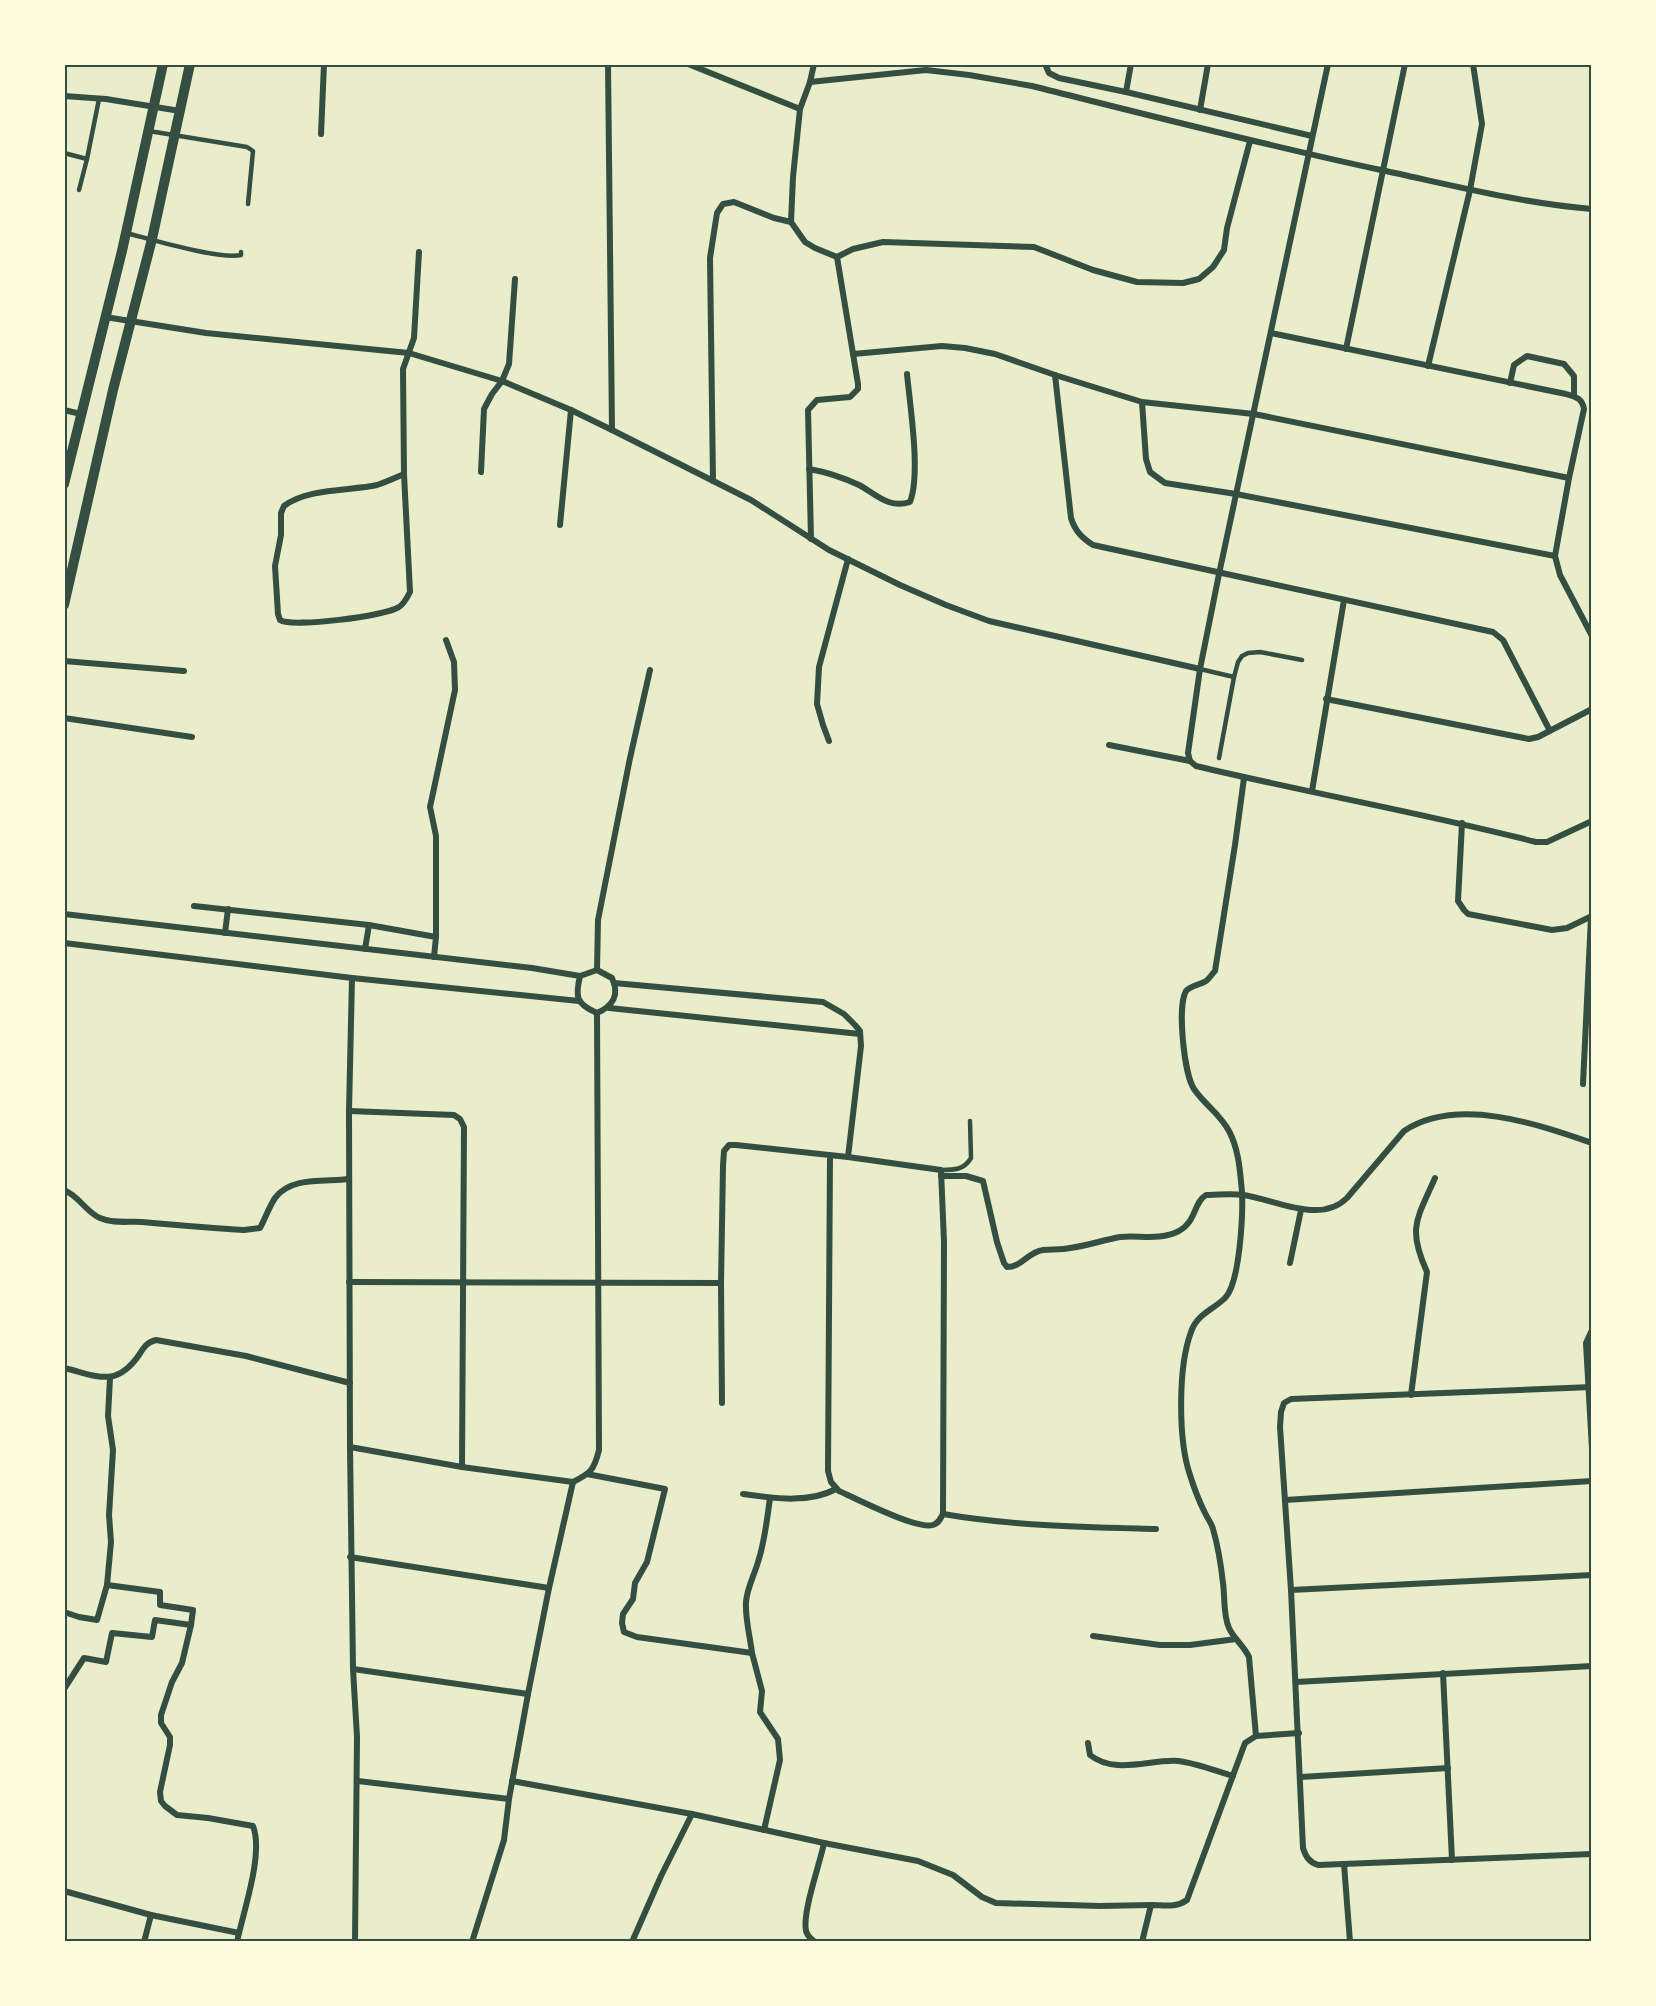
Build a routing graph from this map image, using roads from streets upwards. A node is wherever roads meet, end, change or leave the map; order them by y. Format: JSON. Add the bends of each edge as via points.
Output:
{"nodes":[{"id":1,"x":163,"y":64,"type":"edge"},
{"id":2,"x":190,"y":64,"type":"edge"},
{"id":3,"x":324,"y":64,"type":"edge"},
{"id":4,"x":608,"y":64,"type":"edge"},
{"id":5,"x":688,"y":64,"type":"edge"},
{"id":6,"x":814,"y":64,"type":"edge"},
{"id":7,"x":1045,"y":64,"type":"edge"},
{"id":8,"x":1131,"y":64,"type":"edge"},
{"id":9,"x":1208,"y":64,"type":"edge"},
{"id":10,"x":1328,"y":64,"type":"edge"},
{"id":11,"x":1405,"y":64,"type":"edge"},
{"id":12,"x":1473,"y":64,"type":"edge"},
{"id":13,"x":810,"y":82,"type":"junction"},
{"id":14,"x":1126,"y":92,"type":"junction"},
{"id":15,"x":64,"y":96,"type":"edge"},
{"id":16,"x":153,"y":108,"type":"junction"},
{"id":17,"x":800,"y":109,"type":"junction"},
{"id":18,"x":1200,"y":110,"type":"junction"},
{"id":19,"x":180,"y":111,"type":"junction"},
{"id":20,"x":321,"y":134,"type":"dead end"},
{"id":21,"x":1312,"y":136,"type":"junction"},
{"id":22,"x":1250,"y":141,"type":"junction"},
{"id":23,"x":1309,"y":154,"type":"junction"},
{"id":24,"x":1383,"y":170,"type":"junction"},
{"id":25,"x":1470,"y":190,"type":"junction"},
{"id":26,"x":1592,"y":209,"type":"edge"},
{"id":27,"x":791,"y":222,"type":"junction"},
{"id":28,"x":419,"y":252,"type":"dead end"},
{"id":29,"x":837,"y":257,"type":"junction"},
{"id":30,"x":515,"y":279,"type":"dead end"},
{"id":31,"x":105,"y":317,"type":"junction"},
{"id":32,"x":130,"y":321,"type":"junction"},
{"id":33,"x":1271,"y":333,"type":"junction"},
{"id":34,"x":1346,"y":349,"type":"junction"},
{"id":35,"x":409,"y":353,"type":"junction"},
{"id":36,"x":853,"y":354,"type":"junction"},
{"id":37,"x":1428,"y":366,"type":"junction"},
{"id":38,"x":907,"y":374,"type":"dead end"},
{"id":39,"x":1056,"y":375,"type":"junction"},
{"id":40,"x":502,"y":381,"type":"junction"},
{"id":41,"x":1510,"y":382,"type":"junction"},
{"id":42,"x":1574,"y":396,"type":"junction"},
{"id":43,"x":1142,"y":402,"type":"junction"},
{"id":44,"x":64,"y":410,"type":"edge"},
{"id":45,"x":571,"y":410,"type":"junction"},
{"id":46,"x":81,"y":414,"type":"junction"},
{"id":47,"x":1254,"y":414,"type":"junction"},
{"id":48,"x":612,"y":430,"type":"junction"},
{"id":49,"x":810,"y":469,"type":"junction"},
{"id":50,"x":481,"y":472,"type":"dead end"},
{"id":51,"x":404,"y":474,"type":"junction"},
{"id":52,"x":1569,"y":478,"type":"junction"},
{"id":53,"x":713,"y":481,"type":"junction"},
{"id":54,"x":64,"y":484,"type":"edge"},
{"id":55,"x":1236,"y":494,"type":"junction"},
{"id":56,"x":560,"y":525,"type":"dead end"},
{"id":57,"x":812,"y":539,"type":"junction"},
{"id":58,"x":1555,"y":556,"type":"junction"},
{"id":59,"x":848,"y":559,"type":"junction"},
{"id":60,"x":1219,"y":574,"type":"junction"},
{"id":61,"x":1344,"y":600,"type":"junction"},
{"id":62,"x":64,"y":605,"type":"edge"},
{"id":63,"x":1592,"y":636,"type":"edge"},
{"id":64,"x":446,"y":640,"type":"dead end"},
{"id":65,"x":64,"y":661,"type":"edge"},
{"id":66,"x":1200,"y":669,"type":"junction"},
{"id":67,"x":650,"y":670,"type":"dead end"},
{"id":68,"x":184,"y":671,"type":"dead end"},
{"id":69,"x":1326,"y":699,"type":"junction"},
{"id":70,"x":1592,"y":709,"type":"edge"},
{"id":71,"x":64,"y":718,"type":"edge"},
{"id":72,"x":1549,"y":729,"type":"junction"},
{"id":73,"x":192,"y":737,"type":"dead end"},
{"id":74,"x":829,"y":741,"type":"dead end"},
{"id":75,"x":1109,"y":745,"type":"dead end"},
{"id":76,"x":1190,"y":761,"type":"junction"},
{"id":77,"x":1244,"y":778,"type":"junction"},
{"id":78,"x":1311,"y":791,"type":"junction"},
{"id":79,"x":1592,"y":821,"type":"edge"},
{"id":80,"x":1462,"y":823,"type":"junction"},
{"id":81,"x":194,"y":906,"type":"dead end"},
{"id":82,"x":228,"y":909,"type":"junction"},
{"id":83,"x":64,"y":914,"type":"edge"},
{"id":84,"x":1591,"y":917,"type":"edge"},
{"id":85,"x":369,"y":925,"type":"junction"},
{"id":86,"x":225,"y":933,"type":"junction"},
{"id":87,"x":436,"y":937,"type":"junction"},
{"id":88,"x":64,"y":943,"type":"edge"},
{"id":89,"x":365,"y":949,"type":"junction"},
{"id":90,"x":434,"y":957,"type":"junction"},
{"id":91,"x":597,"y":970,"type":"junction"},
{"id":92,"x":580,"y":976,"type":"junction"},
{"id":93,"x":352,"y":978,"type":"junction"},
{"id":94,"x":614,"y":983,"type":"junction"},
{"id":95,"x":579,"y":1001,"type":"junction"},
{"id":96,"x":609,"y":1008,"type":"junction"},
{"id":97,"x":597,"y":1013,"type":"junction"},
{"id":98,"x":860,"y":1034,"type":"junction"},
{"id":99,"x":1583,"y":1084,"type":"dead end"},
{"id":100,"x":349,"y":1110,"type":"junction"},
{"id":101,"x":1592,"y":1143,"type":"edge"},
{"id":102,"x":830,"y":1155,"type":"junction"},
{"id":103,"x":848,"y":1157,"type":"junction"},
{"id":104,"x":941,"y":1173,"type":"junction"},
{"id":105,"x":1435,"y":1178,"type":"dead end"},
{"id":106,"x":349,"y":1179,"type":"junction"},
{"id":107,"x":64,"y":1190,"type":"edge"},
{"id":108,"x":1242,"y":1194,"type":"junction"},
{"id":109,"x":1301,"y":1210,"type":"junction"},
{"id":110,"x":1290,"y":1263,"type":"dead end"},
{"id":111,"x":349,"y":1282,"type":"junction"},
{"id":112,"x":463,"y":1282,"type":"junction"},
{"id":113,"x":597,"y":1283,"type":"junction"},
{"id":114,"x":721,"y":1283,"type":"junction"},
{"id":115,"x":1592,"y":1330,"type":"edge"},
{"id":116,"x":64,"y":1368,"type":"edge"},
{"id":117,"x":110,"y":1378,"type":"junction"},
{"id":118,"x":350,"y":1383,"type":"junction"},
{"id":119,"x":1590,"y":1387,"type":"edge"},
{"id":120,"x":1411,"y":1395,"type":"junction"},
{"id":121,"x":722,"y":1403,"type":"dead end"},
{"id":122,"x":350,"y":1447,"type":"junction"},
{"id":123,"x":1592,"y":1449,"type":"edge"},
{"id":124,"x":462,"y":1467,"type":"junction"},
{"id":125,"x":588,"y":1474,"type":"junction"},
{"id":126,"x":1592,"y":1481,"type":"edge"},
{"id":127,"x":573,"y":1482,"type":"junction"},
{"id":128,"x":836,"y":1489,"type":"junction"},
{"id":129,"x":743,"y":1494,"type":"dead end"},
{"id":130,"x":770,"y":1498,"type":"junction"},
{"id":131,"x":1285,"y":1500,"type":"junction"},
{"id":132,"x":943,"y":1514,"type":"junction"},
{"id":133,"x":1156,"y":1529,"type":"dead end"},
{"id":134,"x":350,"y":1557,"type":"junction"},
{"id":135,"x":1592,"y":1575,"type":"edge"},
{"id":136,"x":107,"y":1585,"type":"junction"},
{"id":137,"x":549,"y":1588,"type":"junction"},
{"id":138,"x":1292,"y":1590,"type":"junction"},
{"id":139,"x":64,"y":1612,"type":"edge"},
{"id":140,"x":191,"y":1625,"type":"junction"},
{"id":141,"x":1093,"y":1636,"type":"dead end"},
{"id":142,"x":1236,"y":1639,"type":"junction"},
{"id":143,"x":752,"y":1653,"type":"junction"},
{"id":144,"x":1592,"y":1666,"type":"edge"},
{"id":145,"x":353,"y":1669,"type":"junction"},
{"id":146,"x":1443,"y":1673,"type":"junction"},
{"id":147,"x":1296,"y":1682,"type":"junction"},
{"id":148,"x":64,"y":1689,"type":"edge"},
{"id":149,"x":528,"y":1694,"type":"junction"},
{"id":150,"x":1299,"y":1733,"type":"junction"},
{"id":151,"x":1256,"y":1736,"type":"junction"},
{"id":152,"x":1088,"y":1743,"type":"dead end"},
{"id":153,"x":1448,"y":1768,"type":"junction"},
{"id":154,"x":1233,"y":1776,"type":"junction"},
{"id":155,"x":1301,"y":1777,"type":"junction"},
{"id":156,"x":358,"y":1780,"type":"junction"},
{"id":157,"x":512,"y":1780,"type":"junction"},
{"id":158,"x":509,"y":1799,"type":"junction"},
{"id":159,"x":692,"y":1814,"type":"junction"},
{"id":160,"x":764,"y":1830,"type":"junction"},
{"id":161,"x":824,"y":1843,"type":"junction"},
{"id":162,"x":1592,"y":1854,"type":"edge"},
{"id":163,"x":1452,"y":1860,"type":"junction"},
{"id":164,"x":1344,"y":1864,"type":"junction"},
{"id":165,"x":64,"y":1891,"type":"edge"},
{"id":166,"x":1151,"y":1905,"type":"junction"},
{"id":167,"x":151,"y":1915,"type":"junction"},
{"id":168,"x":239,"y":1933,"type":"junction"},
{"id":169,"x":144,"y":1941,"type":"edge"},
{"id":170,"x":237,"y":1941,"type":"edge"},
{"id":171,"x":355,"y":1941,"type":"edge"},
{"id":172,"x":472,"y":1941,"type":"edge"},
{"id":173,"x":632,"y":1941,"type":"edge"},
{"id":174,"x":815,"y":1941,"type":"edge"},
{"id":175,"x":1142,"y":1941,"type":"edge"},
{"id":176,"x":1350,"y":1941,"type":"edge"}],
"edges":[{"from":1,"to":16,"type":"street"},
{"from":2,"to":19,"type":"street"},
{"from":3,"to":20,"type":"street"},
{"from":4,"to":48,"type":"street"},
{"from":5,"to":17,"type":"street"},
{"from":6,"to":13,"type":"street"},
{"from":7,"to":14,"type":"street","via":[[1049,73],[1059,78]]},
{"from":8,"to":14,"type":"street"},
{"from":9,"to":18,"type":"street"},
{"from":10,"to":21,"type":"street"},
{"from":11,"to":24,"type":"street"},
{"from":12,"to":25,"type":"street","via":[[1482,124]]},
{"from":13,"to":17,"type":"street"},
{"from":13,"to":22,"type":"street","via":[[926,70],[969,75],[1032,86]]},
{"from":14,"to":18,"type":"street"},
{"from":15,"to":16,"type":"street"},
{"from":16,"to":19,"type":"street"},
{"from":16,"to":31,"type":"street"},
{"from":17,"to":27,"type":"street"},
{"from":18,"to":21,"type":"street"},
{"from":19,"to":32,"type":"street"},
{"from":21,"to":23,"type":"street"},
{"from":22,"to":23,"type":"street"},
{"from":22,"to":29,"type":"street","via":[[1224,250],[1199,279],[1183,284],[1137,282],[1093,270],[1034,246],[883,242]]},
{"from":23,"to":24,"type":"street"},
{"from":23,"to":33,"type":"street"},
{"from":24,"to":25,"type":"street"},
{"from":24,"to":34,"type":"street"},
{"from":25,"to":26,"type":"street"},
{"from":25,"to":37,"type":"street"},
{"from":27,"to":29,"type":"street","via":[[805,242]]},
{"from":27,"to":53,"type":"street","via":[[734,202],[723,204],[717,213],[710,258]]},
{"from":28,"to":35,"type":"street","via":[[414,338]]},
{"from":29,"to":36,"type":"street"},
{"from":30,"to":40,"type":"street","via":[[509,364]]},
{"from":31,"to":32,"type":"street"},
{"from":31,"to":46,"type":"street"},
{"from":32,"to":35,"type":"street","via":[[206,333]]},
{"from":32,"to":62,"type":"street"},
{"from":33,"to":34,"type":"street"},
{"from":33,"to":47,"type":"street"},
{"from":34,"to":37,"type":"street"},
{"from":35,"to":40,"type":"street"},
{"from":35,"to":51,"type":"street","via":[[403,369]]},
{"from":36,"to":39,"type":"street","via":[[942,346],[995,354]]},
{"from":36,"to":49,"type":"street","via":[[858,384],[855,394],[817,400],[808,410]]},
{"from":37,"to":41,"type":"street"},
{"from":38,"to":49,"type":"street","via":[[914,444],[914,488],[910,502],[890,503],[859,486]]},
{"from":39,"to":43,"type":"street"},
{"from":39,"to":60,"type":"street","via":[[1071,518],[1076,531],[1093,545]]},
{"from":40,"to":45,"type":"street"},
{"from":40,"to":50,"type":"street","via":[[484,409]]},
{"from":41,"to":42,"type":"street"},
{"from":41,"to":42,"type":"street","via":[[1514,365],[1527,356],[1564,364],[1574,376]]},
{"from":42,"to":52,"type":"street","via":[[1584,409]]},
{"from":43,"to":47,"type":"street"},
{"from":43,"to":55,"type":"street","via":[[1150,472],[1165,483]]},
{"from":44,"to":46,"type":"street"},
{"from":45,"to":48,"type":"street"},
{"from":45,"to":56,"type":"street"},
{"from":46,"to":54,"type":"street"},
{"from":47,"to":52,"type":"street"},
{"from":47,"to":55,"type":"street"},
{"from":48,"to":53,"type":"street"},
{"from":49,"to":57,"type":"street"},
{"from":51,"to":51,"type":"street","via":[[410,592],[404,602],[382,614],[306,623],[280,620],[275,566],[284,506],[309,496],[377,484]]},
{"from":52,"to":58,"type":"street"},
{"from":53,"to":57,"type":"street"},
{"from":55,"to":58,"type":"street"},
{"from":55,"to":60,"type":"street"},
{"from":57,"to":59,"type":"street"},
{"from":58,"to":63,"type":"street","via":[[1560,574]]},
{"from":59,"to":66,"type":"street","via":[[989,621]]},
{"from":59,"to":74,"type":"street","via":[[819,667],[817,704]]},
{"from":60,"to":61,"type":"street"},
{"from":60,"to":66,"type":"street"},
{"from":61,"to":69,"type":"street"},
{"from":61,"to":72,"type":"street","via":[[1493,632],[1503,640]]},
{"from":64,"to":87,"type":"street","via":[[454,662],[455,690],[430,807],[436,836]]},
{"from":65,"to":68,"type":"street"},
{"from":66,"to":76,"type":"street"},
{"from":67,"to":91,"type":"street","via":[[598,920]]},
{"from":69,"to":72,"type":"street","via":[[1529,739]]},
{"from":69,"to":78,"type":"street"},
{"from":70,"to":72,"type":"street"},
{"from":71,"to":73,"type":"street"},
{"from":75,"to":76,"type":"street"},
{"from":76,"to":77,"type":"street"},
{"from":77,"to":78,"type":"street"},
{"from":77,"to":108,"type":"street","via":[[1215,971],[1186,992],[1182,1005],[1186,1069],[1194,1088],[1228,1129],[1238,1152]]},
{"from":78,"to":80,"type":"street"},
{"from":79,"to":80,"type":"street","via":[[1547,842]]},
{"from":80,"to":84,"type":"street","via":[[1458,901],[1468,914],[1552,930]]},
{"from":81,"to":82,"type":"street"},
{"from":82,"to":85,"type":"street"},
{"from":82,"to":86,"type":"street"},
{"from":83,"to":86,"type":"street"},
{"from":84,"to":99,"type":"street"},
{"from":85,"to":87,"type":"street"},
{"from":85,"to":89,"type":"street"},
{"from":86,"to":89,"type":"street"},
{"from":87,"to":90,"type":"street"},
{"from":88,"to":93,"type":"street"},
{"from":89,"to":90,"type":"street"},
{"from":90,"to":92,"type":"street"},
{"from":91,"to":92,"type":"street"},
{"from":91,"to":94,"type":"street"},
{"from":92,"to":95,"type":"street"},
{"from":93,"to":95,"type":"street"},
{"from":93,"to":100,"type":"street"},
{"from":94,"to":96,"type":"street"},
{"from":94,"to":98,"type":"street","via":[[823,1002],[844,1014]]},
{"from":95,"to":97,"type":"street"},
{"from":96,"to":97,"type":"street"},
{"from":96,"to":98,"type":"street"},
{"from":97,"to":113,"type":"street"},
{"from":98,"to":103,"type":"street"},
{"from":100,"to":106,"type":"street"},
{"from":100,"to":112,"type":"street","via":[[444,1114],[460,1119],[464,1127]]},
{"from":101,"to":109,"type":"street","via":[[1498,1117],[1432,1118],[1404,1131],[1343,1203]]},
{"from":102,"to":103,"type":"street"},
{"from":102,"to":114,"type":"street","via":[[729,1145],[724,1151]]},
{"from":102,"to":128,"type":"street","via":[[828,1471]]},
{"from":103,"to":104,"type":"street"},
{"from":104,"to":108,"type":"street","via":[[983,1181],[1007,1267],[1015,1267],[1035,1251],[1121,1237],[1160,1238],[1189,1223],[1206,1195]]},
{"from":104,"to":132,"type":"street"},
{"from":105,"to":120,"type":"street","via":[[1415,1224],[1419,1255],[1426,1272]]},
{"from":106,"to":107,"type":"street","via":[[287,1186],[273,1201],[260,1228],[244,1230],[111,1222],[91,1213]]},
{"from":106,"to":111,"type":"street"},
{"from":108,"to":109,"type":"street"},
{"from":108,"to":142,"type":"street","via":[[1235,1279],[1226,1297],[1202,1314],[1190,1333],[1181,1420],[1189,1474],[1213,1527],[1227,1620]]},
{"from":109,"to":110,"type":"street"},
{"from":111,"to":112,"type":"street"},
{"from":111,"to":118,"type":"street"},
{"from":112,"to":113,"type":"street"},
{"from":112,"to":124,"type":"street"},
{"from":113,"to":114,"type":"street"},
{"from":113,"to":125,"type":"street","via":[[599,1450],[595,1466]]},
{"from":114,"to":121,"type":"street"},
{"from":115,"to":119,"type":"street","via":[[1586,1343]]},
{"from":116,"to":117,"type":"street"},
{"from":117,"to":118,"type":"street","via":[[127,1370],[146,1344],[156,1340],[246,1356]]},
{"from":117,"to":136,"type":"street","via":[[108,1416],[113,1450]]},
{"from":118,"to":122,"type":"street"},
{"from":119,"to":120,"type":"street"},
{"from":119,"to":123,"type":"street"},
{"from":120,"to":131,"type":"street","via":[[1291,1399],[1284,1403],[1281,1412]]},
{"from":122,"to":124,"type":"street"},
{"from":122,"to":134,"type":"street"},
{"from":124,"to":127,"type":"street"},
{"from":125,"to":127,"type":"street"},
{"from":125,"to":143,"type":"street","via":[[665,1489],[647,1562],[623,1614],[624,1632]]},
{"from":126,"to":131,"type":"street"},
{"from":127,"to":137,"type":"street"},
{"from":128,"to":130,"type":"street","via":[[826,1495]]},
{"from":128,"to":132,"type":"street","via":[[912,1523],[932,1526]]},
{"from":129,"to":130,"type":"street"},
{"from":130,"to":143,"type":"street","via":[[763,1542],[746,1600]]},
{"from":131,"to":138,"type":"street"},
{"from":132,"to":133,"type":"street","via":[[987,1522]]},
{"from":134,"to":137,"type":"street"},
{"from":134,"to":145,"type":"street"},
{"from":135,"to":138,"type":"street"},
{"from":136,"to":139,"type":"street","via":[[98,1620]]},
{"from":136,"to":140,"type":"street","via":[[160,1592],[160,1605],[193,1610]]},
{"from":137,"to":149,"type":"street"},
{"from":138,"to":147,"type":"street"},
{"from":140,"to":148,"type":"street","via":[[155,1620],[152,1637],[112,1632],[106,1662],[84,1658]]},
{"from":140,"to":168,"type":"street","via":[[182,1663],[161,1715],[161,1723],[170,1737],[161,1801],[177,1815],[253,1826],[256,1835],[252,1881]]},
{"from":141,"to":142,"type":"street","via":[[1160,1645]]},
{"from":142,"to":151,"type":"street","via":[[1249,1658]]},
{"from":143,"to":160,"type":"street","via":[[762,1691],[760,1712],[778,1739],[780,1760]]},
{"from":144,"to":146,"type":"street"},
{"from":145,"to":149,"type":"street"},
{"from":145,"to":156,"type":"street"},
{"from":146,"to":147,"type":"street"},
{"from":146,"to":153,"type":"street"},
{"from":147,"to":150,"type":"street"},
{"from":149,"to":157,"type":"street"},
{"from":150,"to":151,"type":"street"},
{"from":150,"to":155,"type":"street"},
{"from":151,"to":154,"type":"street","via":[[1245,1743]]},
{"from":152,"to":154,"type":"street","via":[[1090,1755],[1103,1763],[1179,1761]]},
{"from":153,"to":155,"type":"street"},
{"from":153,"to":163,"type":"street"},
{"from":154,"to":166,"type":"street","via":[[1187,1900],[1181,1905]]},
{"from":155,"to":164,"type":"street","via":[[1303,1848],[1307,1857],[1318,1865]]},
{"from":156,"to":158,"type":"street"},
{"from":156,"to":171,"type":"street"},
{"from":157,"to":158,"type":"street"},
{"from":157,"to":159,"type":"street"},
{"from":158,"to":172,"type":"street","via":[[504,1840]]},
{"from":159,"to":160,"type":"street"},
{"from":159,"to":173,"type":"street"},
{"from":160,"to":161,"type":"street"},
{"from":161,"to":166,"type":"street","via":[[918,1860],[953,1875],[996,1903]]},
{"from":161,"to":174,"type":"street","via":[[807,1916],[806,1930]]},
{"from":162,"to":163,"type":"street"},
{"from":163,"to":164,"type":"street"},
{"from":164,"to":176,"type":"street"},
{"from":165,"to":167,"type":"street"},
{"from":166,"to":175,"type":"street"},
{"from":167,"to":168,"type":"street"},
{"from":167,"to":169,"type":"street"},
{"from":168,"to":170,"type":"street"}]}
